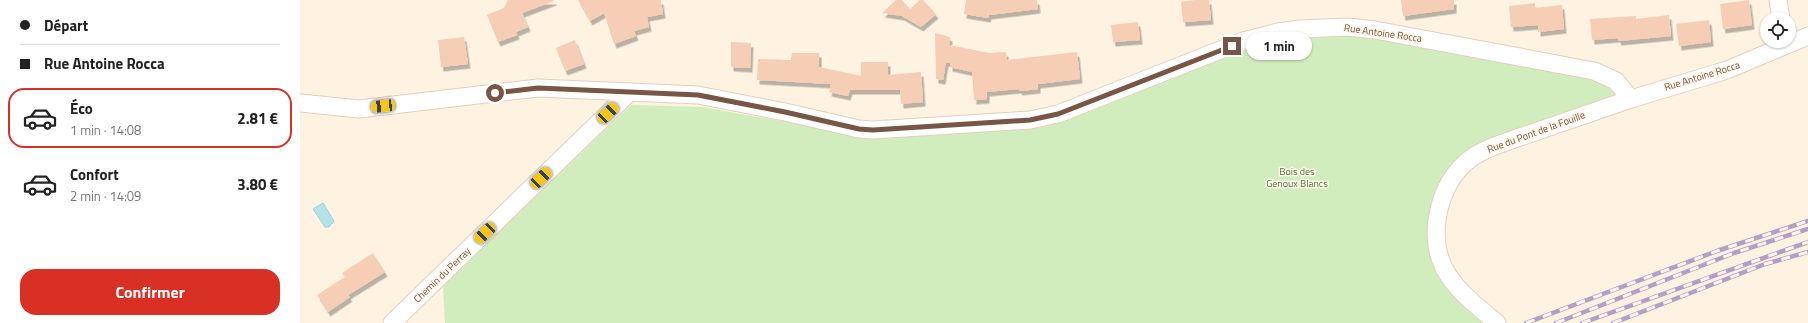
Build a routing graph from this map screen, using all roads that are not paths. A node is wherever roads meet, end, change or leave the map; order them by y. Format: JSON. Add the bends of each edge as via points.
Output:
{"nodes":[{"id":1,"x":1778,"y":0,"type":"edge"},
{"id":2,"x":1780,"y":12,"type":"edge"},
{"id":3,"x":1808,"y":36,"type":"edge"},
{"id":4,"x":1796,"y":40,"type":"edge"},
{"id":5,"x":1774,"y":48,"type":"edge"},
{"id":6,"x":630,"y":92,"type":"junction"},
{"id":7,"x":1631,"y":99,"type":"junction"},
{"id":8,"x":300,"y":103,"type":"edge"},
{"id":9,"x":392,"y":323,"type":"edge"},
{"id":10,"x":1497,"y":323,"type":"edge"}],
"edges":[{"from":1,"to":2,"type":"street"},
{"from":3,"to":4,"type":"street","name":"Rue Antoine Rocca"},
{"from":5,"to":7,"type":"street","name":"Rue Antoine Rocca","via":[[1727,70]]},
{"from":6,"to":7,"type":"street","name":"Rue Antoine Rocca","via":[[698,95],[873,130],[1030,120],[1058,114],[1243,41],[1278,32],[1348,27],[1399,34],[1594,71],[1616,82]]},
{"from":6,"to":8,"type":"street","name":"Rue Antoine Rocca","via":[[538,88],[359,109]]},
{"from":6,"to":9,"type":"street","name":"Chemin du Perray"},
{"from":7,"to":10,"type":"street","name":"Rue du Pont de la Fouille","via":[[1483,151],[1469,160],[1449,185],[1436,227],[1437,245],[1444,268],[1458,287]]}]}
